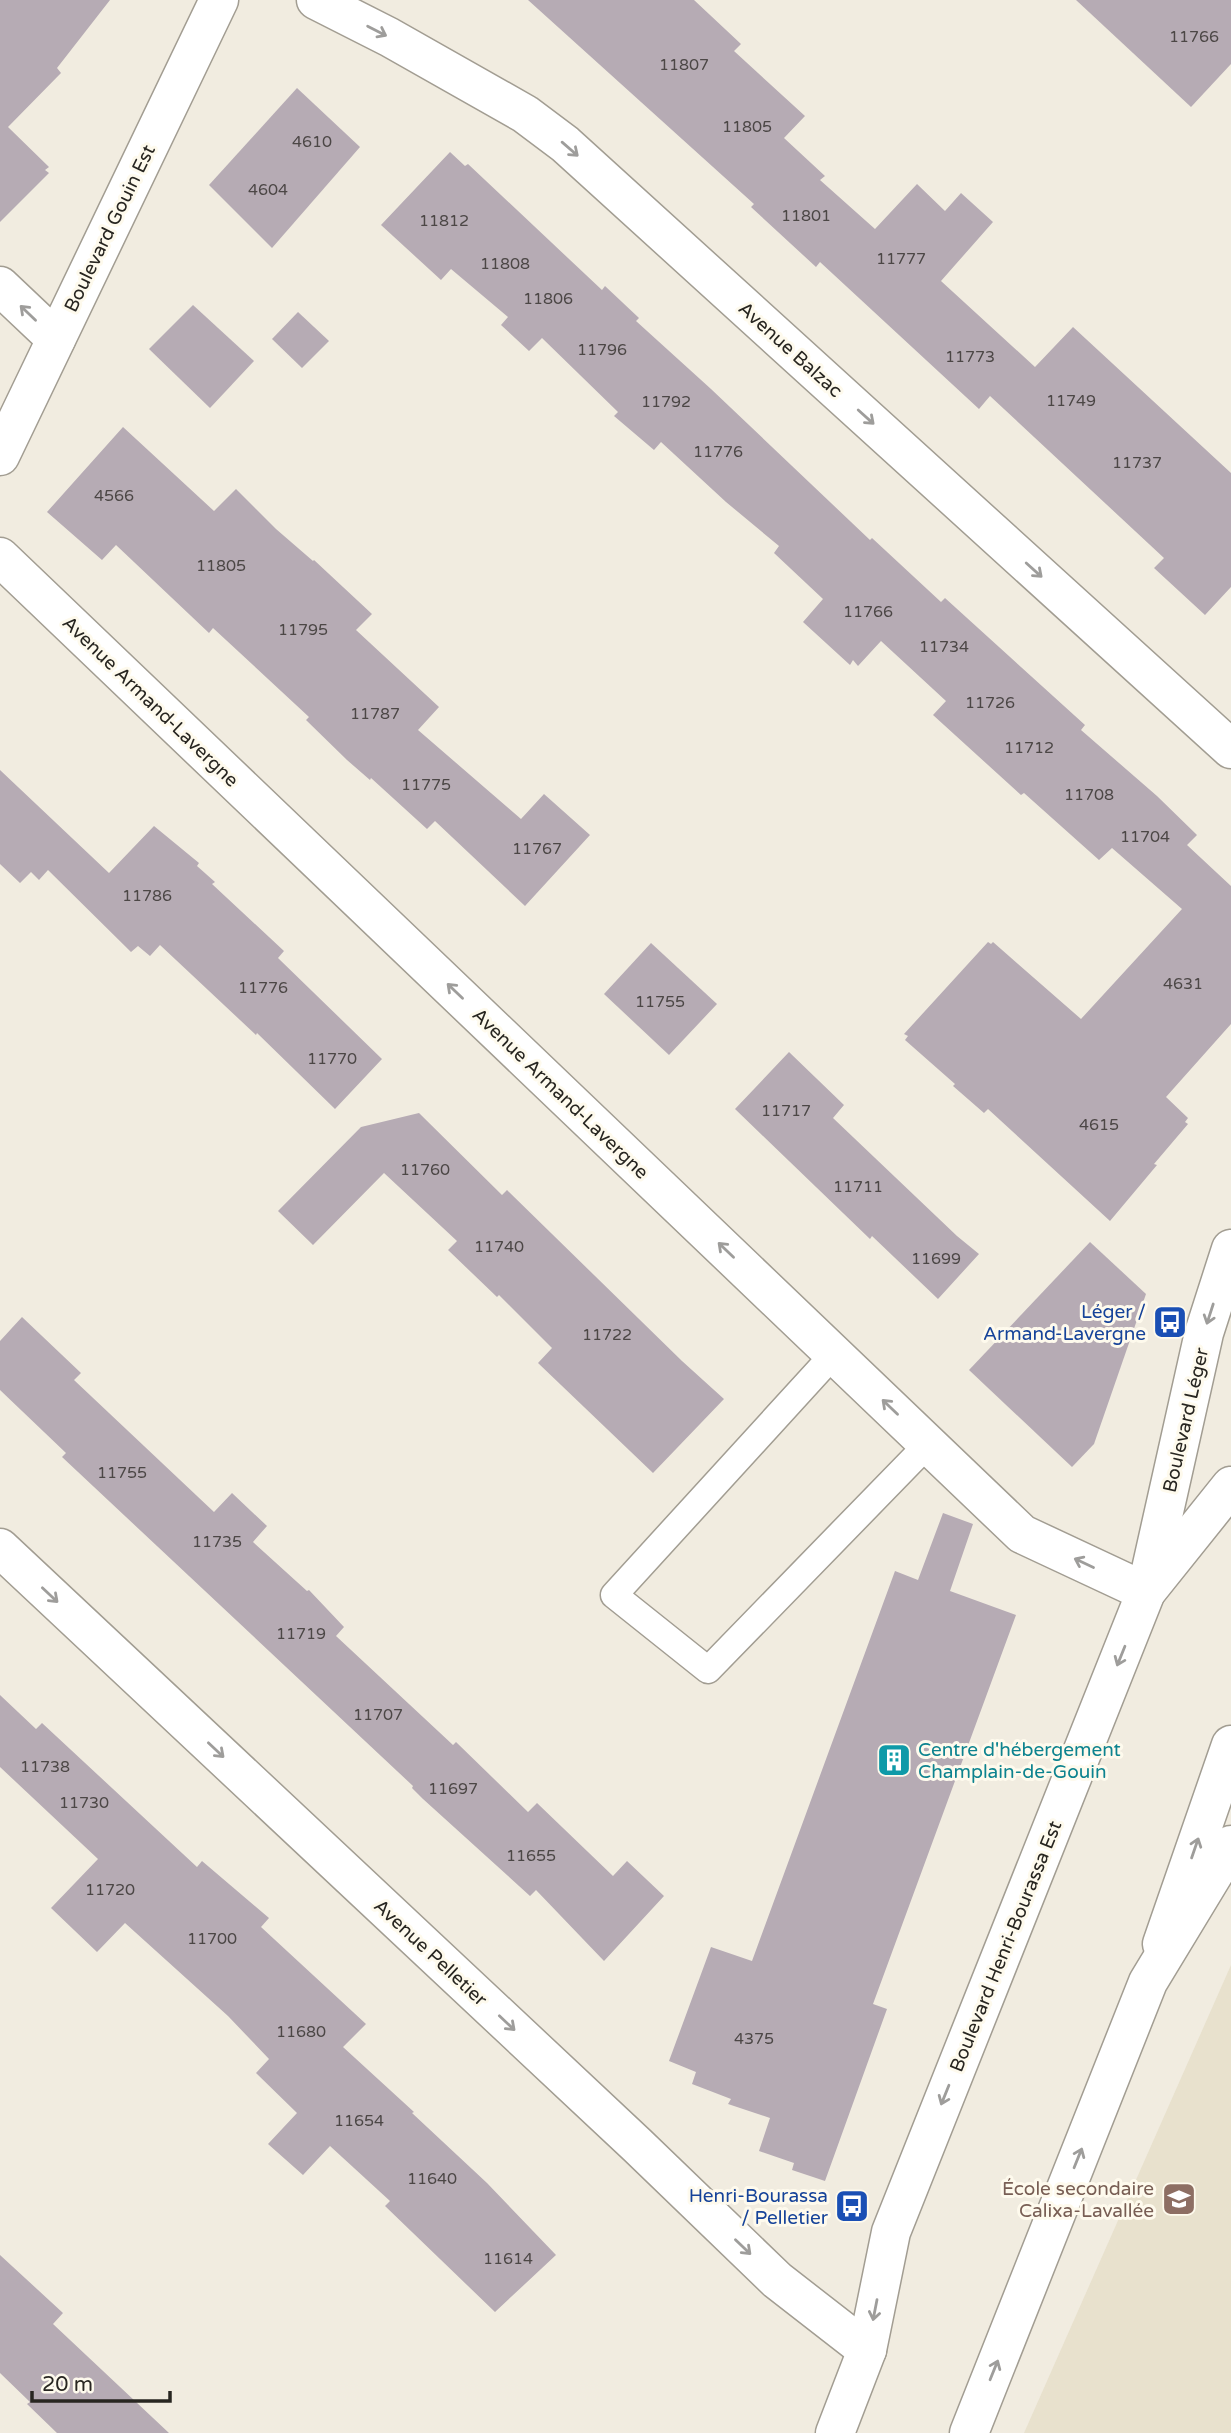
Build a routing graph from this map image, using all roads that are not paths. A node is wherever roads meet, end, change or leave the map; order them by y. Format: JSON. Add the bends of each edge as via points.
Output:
{"nodes":[{"id":1,"x":219,"y":0,"type":"edge"},
{"id":2,"x":316,"y":0,"type":"edge"},
{"id":3,"x":0,"y":286,"type":"edge"},
{"id":4,"x":55,"y":339,"type":"junction"},
{"id":5,"x":0,"y":457,"type":"edge"},
{"id":6,"x":0,"y":557,"type":"edge"},
{"id":7,"x":1231,"y":749,"type":"edge"},
{"id":8,"x":1231,"y":1249,"type":"edge"},
{"id":9,"x":834,"y":1354,"type":"junction"},
{"id":10,"x":928,"y":1444,"type":"junction"},
{"id":11,"x":1231,"y":1486,"type":"edge"},
{"id":12,"x":0,"y":1548,"type":"edge"},
{"id":13,"x":1146,"y":1592,"type":"junction"},
{"id":14,"x":1231,"y":1745,"type":"edge"},
{"id":15,"x":1231,"y":1845,"type":"edge"},
{"id":16,"x":1148,"y":1982,"type":"junction"},
{"id":17,"x":867,"y":2350,"type":"junction"},
{"id":18,"x":845,"y":2426,"type":"edge"},
{"id":19,"x":969,"y":2433,"type":"edge"}],
"edges":[{"from":1,"to":4,"type":"street","name":"Boulevard Gouin Est"},
{"from":2,"to":7,"type":"street","name":"Avenue Balzac","one_way":true,"via":[[525,114],[565,144]]},
{"from":4,"to":3,"type":"street","one_way":true},
{"from":4,"to":5,"type":"street","name":"Boulevard Gouin Est"},
{"from":9,"to":6,"type":"street","name":"Avenue Armand-Lavergne","one_way":true},
{"from":8,"to":13,"type":"street","name":"Boulevard Léger","one_way":true,"via":[[1204,1333]]},
{"from":10,"to":9,"type":"street","name":"Avenue Armand-Lavergne","one_way":true},
{"from":9,"to":10,"type":"lane","via":[[614,1595],[708,1670]]},
{"from":13,"to":10,"type":"street","name":"Avenue Armand-Lavergne","one_way":true,"via":[[1022,1534]]},
{"from":11,"to":13,"type":"street","name":"Boulevard Henri-Bourassa Est"},
{"from":12,"to":17,"type":"street","name":"Avenue Pelletier","one_way":true,"via":[[777,2280]]},
{"from":13,"to":17,"type":"street","name":"Boulevard Henri-Bourassa Est","one_way":true,"via":[[891,2232]]},
{"from":16,"to":14,"type":"street","one_way":true},
{"from":15,"to":16,"type":"street"},
{"from":19,"to":16,"type":"street","one_way":true},
{"from":17,"to":18,"type":"street","name":"Boulevard Henri-Bourassa Est"}]}
